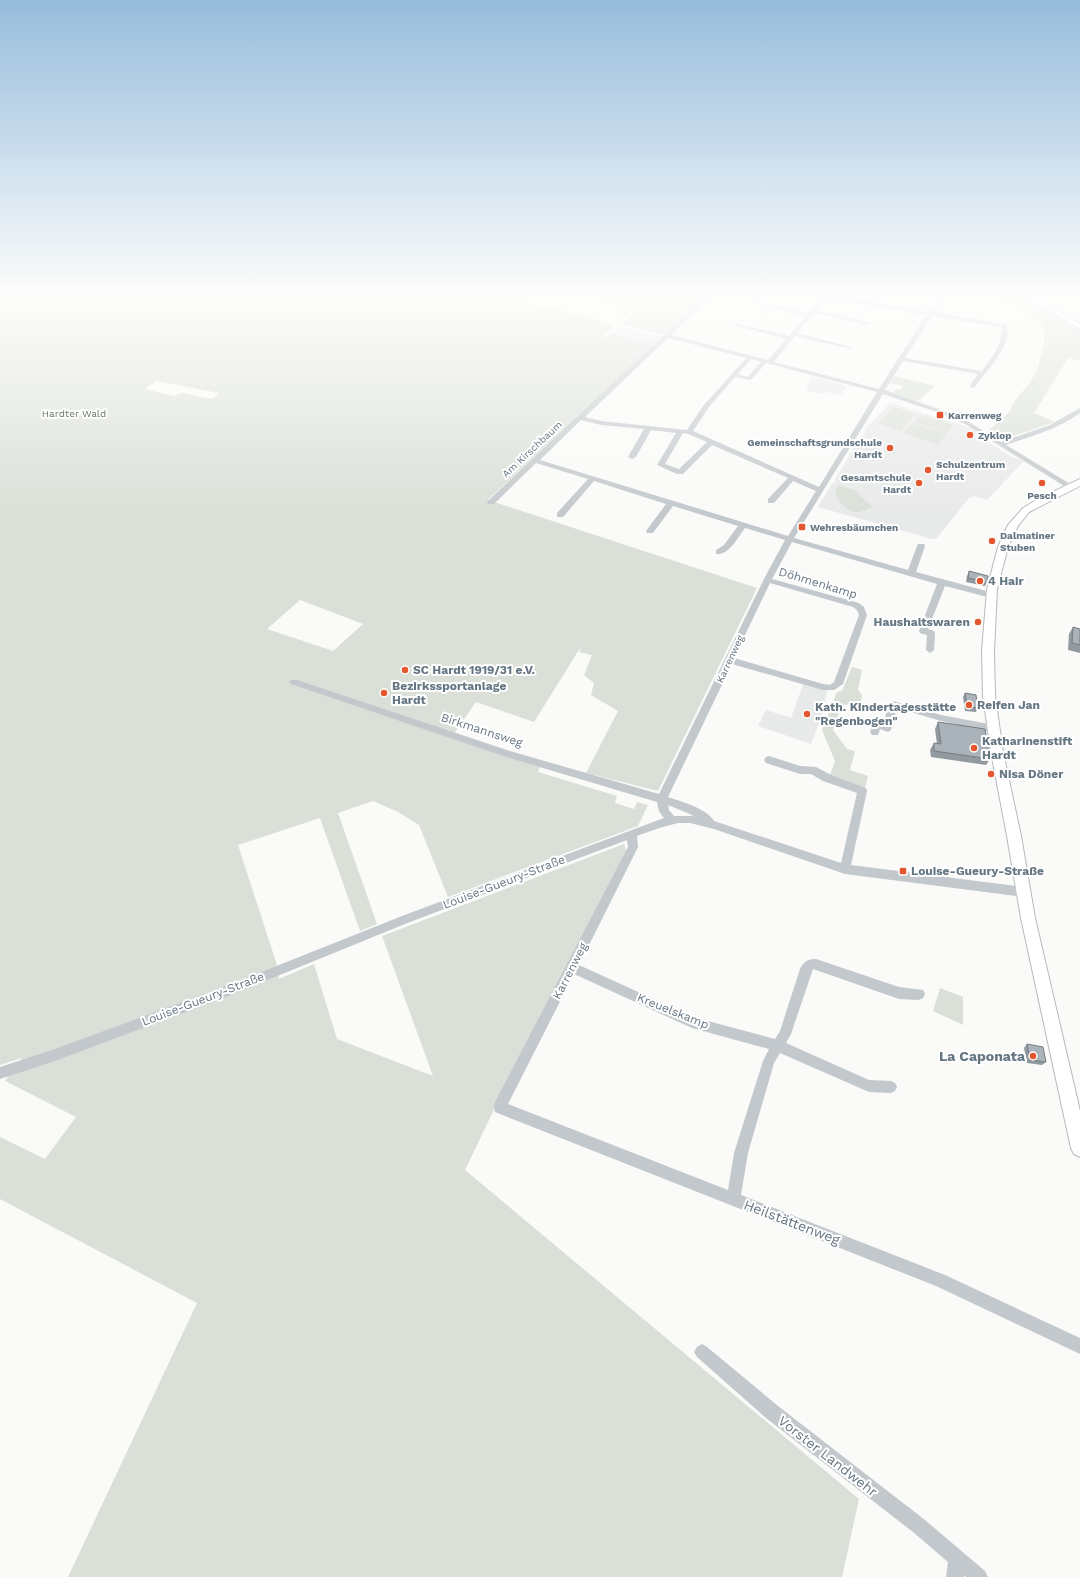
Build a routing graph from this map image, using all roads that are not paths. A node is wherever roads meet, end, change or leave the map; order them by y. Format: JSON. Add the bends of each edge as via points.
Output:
{"nodes":[{"id":1,"x":631,"y":370,"type":"edge"},
{"id":2,"x":738,"y":370,"type":"edge"},
{"id":3,"x":758,"y":370,"type":"edge"},
{"id":4,"x":796,"y":370,"type":"edge"},
{"id":5,"x":895,"y":370,"type":"edge"},
{"id":6,"x":963,"y":370,"type":"edge"},
{"id":7,"x":985,"y":370,"type":"edge"},
{"id":8,"x":983,"y":373,"type":"junction"},
{"id":9,"x":734,"y":375,"type":"junction"},
{"id":10,"x":972,"y":387,"type":"dead end"},
{"id":11,"x":881,"y":391,"type":"junction"},
{"id":12,"x":1080,"y":410,"type":"edge"},
{"id":13,"x":580,"y":418,"type":"junction"},
{"id":14,"x":648,"y":429,"type":"junction"},
{"id":15,"x":680,"y":432,"type":"junction"},
{"id":16,"x":689,"y":432,"type":"junction"},
{"id":17,"x":711,"y":442,"type":"junction"},
{"id":18,"x":1001,"y":444,"type":"junction"},
{"id":19,"x":632,"y":457,"type":"dead end"},
{"id":20,"x":534,"y":460,"type":"junction"},
{"id":21,"x":593,"y":478,"type":"junction"},
{"id":22,"x":791,"y":479,"type":"junction"},
{"id":23,"x":1075,"y":484,"type":"edge"},
{"id":24,"x":820,"y":490,"type":"junction"},
{"id":25,"x":771,"y":501,"type":"dead end"},
{"id":26,"x":491,"y":502,"type":"dead end"},
{"id":27,"x":671,"y":503,"type":"junction"},
{"id":28,"x":560,"y":515,"type":"dead end"},
{"id":29,"x":743,"y":525,"type":"junction"},
{"id":30,"x":650,"y":531,"type":"dead end"},
{"id":31,"x":790,"y":539,"type":"junction"},
{"id":32,"x":921,"y":546,"type":"dead end"},
{"id":33,"x":719,"y":552,"type":"dead end"},
{"id":34,"x":911,"y":574,"type":"junction"},
{"id":35,"x":768,"y":580,"type":"junction"},
{"id":36,"x":942,"y":582,"type":"junction"},
{"id":37,"x":992,"y":595,"type":"junction"},
{"id":38,"x":930,"y":650,"type":"dead end"},
{"id":39,"x":730,"y":660,"type":"junction"},
{"id":40,"x":294,"y":682,"type":"dead end"},
{"id":41,"x":994,"y":729,"type":"junction"},
{"id":42,"x":875,"y":732,"type":"dead end"},
{"id":43,"x":769,"y":760,"type":"dead end"},
{"id":44,"x":666,"y":800,"type":"junction"},
{"id":45,"x":672,"y":821,"type":"junction"},
{"id":46,"x":714,"y":825,"type":"junction"},
{"id":47,"x":632,"y":834,"type":"junction"},
{"id":48,"x":845,"y":869,"type":"junction"},
{"id":49,"x":1024,"y":892,"type":"junction"},
{"id":50,"x":572,"y":967,"type":"junction"},
{"id":51,"x":919,"y":994,"type":"dead end"},
{"id":52,"x":778,"y":1046,"type":"junction"},
{"id":53,"x":0,"y":1073,"type":"edge"},
{"id":54,"x":891,"y":1087,"type":"dead end"},
{"id":55,"x":500,"y":1107,"type":"joint"},
{"id":56,"x":1080,"y":1148,"type":"edge"},
{"id":57,"x":733,"y":1198,"type":"junction"},
{"id":58,"x":1080,"y":1346,"type":"edge"},
{"id":59,"x":702,"y":1352,"type":"dead end"},
{"id":60,"x":957,"y":1558,"type":"junction"},
{"id":61,"x":954,"y":1577,"type":"edge"},
{"id":62,"x":979,"y":1577,"type":"edge"}],
"edges":[{"from":1,"to":13,"type":"street","name":"Am Kirschbaum"},
{"from":2,"to":9,"type":"street"},
{"from":3,"to":9,"type":"street","via":[[749,379]]},
{"from":4,"to":11,"type":"street"},
{"from":5,"to":11,"type":"street","name":"Karrenweg"},
{"from":6,"to":8,"type":"street"},
{"from":7,"to":8,"type":"street"},
{"from":8,"to":10,"type":"street","via":[[974,381]]},
{"from":9,"to":16,"type":"street","via":[[706,406]]},
{"from":11,"to":18,"type":"street","via":[[955,418]]},
{"from":11,"to":24,"type":"street","name":"Karrenweg"},
{"from":12,"to":18,"type":"street","via":[[1055,426]]},
{"from":13,"to":14,"type":"street"},
{"from":13,"to":20,"type":"street","name":"Am Kirschbaum"},
{"from":14,"to":15,"type":"street"},
{"from":14,"to":19,"type":"street"},
{"from":15,"to":16,"type":"street"},
{"from":15,"to":17,"type":"street","via":[[661,465],[680,472]]},
{"from":16,"to":17,"type":"street"},
{"from":17,"to":22,"type":"street"},
{"from":18,"to":23,"type":"street"},
{"from":20,"to":21,"type":"street"},
{"from":20,"to":26,"type":"street","name":"Am Kirschbaum"},
{"from":21,"to":27,"type":"street"},
{"from":21,"to":28,"type":"street"},
{"from":22,"to":24,"type":"street"},
{"from":22,"to":25,"type":"street"},
{"from":23,"to":37,"type":"main road","via":[[1026,510],[1015,523],[1003,547]]},
{"from":24,"to":31,"type":"street","name":"Karrenweg"},
{"from":27,"to":29,"type":"street"},
{"from":27,"to":30,"type":"street"},
{"from":29,"to":31,"type":"street"},
{"from":29,"to":33,"type":"street","via":[[727,547]]},
{"from":31,"to":34,"type":"street"},
{"from":31,"to":35,"type":"street","name":"Karrenweg"},
{"from":32,"to":34,"type":"street"},
{"from":34,"to":36,"type":"street"},
{"from":35,"to":39,"type":"street","name":"Karrenweg"},
{"from":35,"to":39,"type":"street","name":"Döhmenkamp","via":[[856,605],[861,609],[863,615],[838,684],[831,688],[823,687]]},
{"from":36,"to":37,"type":"street"},
{"from":36,"to":38,"type":"street","via":[[923,631],[931,633]]},
{"from":37,"to":41,"type":"main road","via":[[988,651],[989,696]]},
{"from":39,"to":44,"type":"street","name":"Karrenweg"},
{"from":40,"to":44,"type":"street","name":"Birkmannsweg","via":[[509,754]]},
{"from":41,"to":42,"type":"street","via":[[941,718],[893,704],[888,728],[877,724]]},
{"from":41,"to":49,"type":"main road"},
{"from":43,"to":48,"type":"street","via":[[800,770],[813,770],[862,792]]},
{"from":44,"to":45,"type":"street","name":"Karrenweg","via":[[675,813]]},
{"from":44,"to":46,"type":"street","via":[[694,811]]},
{"from":45,"to":46,"type":"street","name":"Louise-Gueury-Straße","via":[[690,819]]},
{"from":45,"to":47,"type":"street","name":"Louise-Gueury-Straße"},
{"from":46,"to":48,"type":"street","name":"Louise-Gueury-Straße"},
{"from":47,"to":50,"type":"street","name":"Karrenweg","via":[[633,847]]},
{"from":47,"to":53,"type":"street","name":"Louise-Gueury-Straße","via":[[399,921],[231,990]]},
{"from":48,"to":49,"type":"street","name":"Louise-Gueury-Straße"},
{"from":49,"to":56,"type":"main road"},
{"from":50,"to":52,"type":"street","name":"Kreuelskamp","via":[[692,1022]]},
{"from":50,"to":55,"type":"street","name":"Karrenweg"},
{"from":51,"to":52,"type":"street","via":[[899,993],[810,964],[806,969],[785,1034]]},
{"from":52,"to":54,"type":"street","name":"Kreuelskamp","via":[[869,1086]]},
{"from":52,"to":57,"type":"street","via":[[769,1061],[741,1153]]},
{"from":55,"to":57,"type":"street","name":"Heilstättenweg"},
{"from":57,"to":58,"type":"street","name":"Heilstättenweg","via":[[940,1280]]},
{"from":59,"to":60,"type":"street","name":"Vorster Landwehr","via":[[772,1412]]},
{"from":60,"to":61,"type":"street"},
{"from":60,"to":62,"type":"street","name":"Vorster Landwehr"}]}
